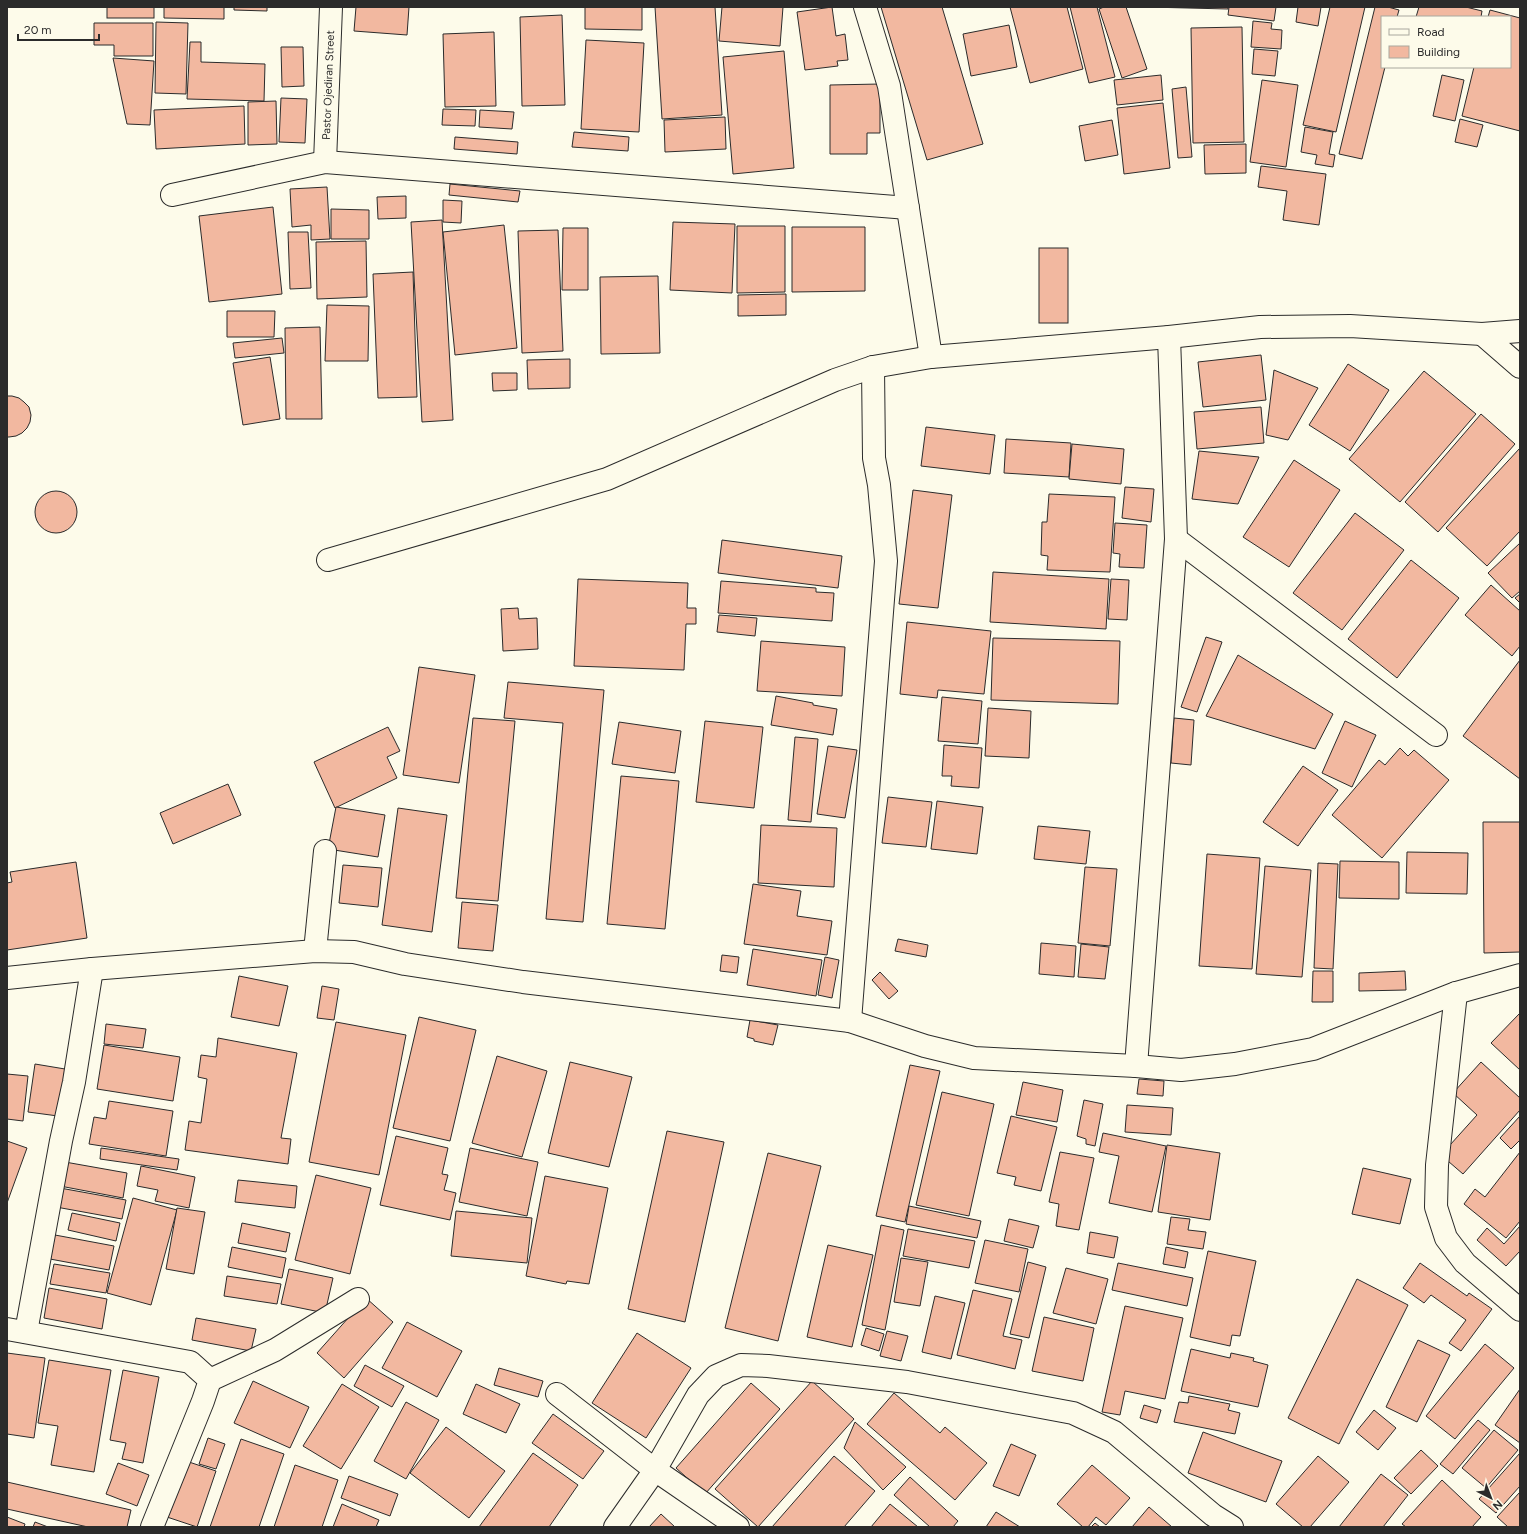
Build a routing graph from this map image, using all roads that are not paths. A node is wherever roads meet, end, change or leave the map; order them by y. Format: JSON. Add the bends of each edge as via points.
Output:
{"nodes":[{"id":1,"x":330,"y":7,"type":"edge"},
{"id":2,"x":865,"y":7,"type":"edge"},
{"id":3,"x":325,"y":162,"type":"junction"},
{"id":4,"x":172,"y":194,"type":"dead end"},
{"id":5,"x":908,"y":208,"type":"junction"},
{"id":6,"x":1520,"y":331,"type":"edge"},
{"id":7,"x":1482,"y":334,"type":"junction"},
{"id":8,"x":1168,"y":337,"type":"junction"},
{"id":9,"x":931,"y":357,"type":"junction"},
{"id":10,"x":873,"y":367,"type":"junction"},
{"id":11,"x":1520,"y":367,"type":"edge"},
{"id":12,"x":1176,"y":539,"type":"junction"},
{"id":13,"x":328,"y":560,"type":"dead end"},
{"id":14,"x":1436,"y":735,"type":"dead end"},
{"id":15,"x":325,"y":851,"type":"dead end"},
{"id":16,"x":315,"y":951,"type":"junction"},
{"id":17,"x":92,"y":969,"type":"junction"},
{"id":18,"x":1520,"y":975,"type":"edge"},
{"id":19,"x":7,"y":978,"type":"edge"},
{"id":20,"x":1456,"y":993,"type":"junction"},
{"id":21,"x":850,"y":1021,"type":"junction"},
{"id":22,"x":1136,"y":1066,"type":"junction"},
{"id":23,"x":358,"y":1299,"type":"dead end"},
{"id":24,"x":1520,"y":1310,"type":"edge"},
{"id":25,"x":16,"y":1331,"type":"edge"},
{"id":26,"x":210,"y":1380,"type":"junction"},
{"id":27,"x":557,"y":1394,"type":"dead end"},
{"id":28,"x":655,"y":1470,"type":"junction"},
{"id":29,"x":152,"y":1527,"type":"edge"},
{"id":30,"x":615,"y":1527,"type":"edge"},
{"id":31,"x":738,"y":1527,"type":"edge"},
{"id":32,"x":1232,"y":1527,"type":"edge"}],
"edges":[{"from":1,"to":3,"type":"street","name":"Pastor Ojediran Street"},
{"from":2,"to":5,"type":"street","via":[[889,86]]},
{"from":3,"to":4,"type":"street"},
{"from":3,"to":5,"type":"street"},
{"from":5,"to":9,"type":"street"},
{"from":6,"to":7,"type":"street"},
{"from":7,"to":8,"type":"street","via":[[1350,326],[1260,327]]},
{"from":7,"to":11,"type":"street"},
{"from":8,"to":9,"type":"street"},
{"from":8,"to":12,"type":"street"},
{"from":9,"to":10,"type":"street"},
{"from":10,"to":13,"type":"street","via":[[835,380],[607,479]]},
{"from":10,"to":21,"type":"street","via":[[874,458],[886,561]]},
{"from":12,"to":14,"type":"street"},
{"from":12,"to":22,"type":"street"},
{"from":15,"to":16,"type":"street"},
{"from":16,"to":17,"type":"street"},
{"from":16,"to":21,"type":"street","via":[[354,952],[404,964],[523,982]]},
{"from":17,"to":19,"type":"street"},
{"from":17,"to":25,"type":"street","via":[[74,1082]]},
{"from":18,"to":20,"type":"street"},
{"from":20,"to":22,"type":"street","via":[[1313,1050],[1235,1064],[1181,1070]]},
{"from":20,"to":24,"type":"street","via":[[1437,1165],[1436,1207],[1446,1238],[1465,1263]]},
{"from":21,"to":22,"type":"street","via":[[925,1046],[974,1058]]},
{"from":23,"to":26,"type":"street","via":[[276,1350]]},
{"from":25,"to":26,"type":"street","via":[[190,1362]]},
{"from":26,"to":29,"type":"street"},
{"from":27,"to":28,"type":"street"},
{"from":28,"to":30,"type":"street"},
{"from":28,"to":31,"type":"street"},
{"from":28,"to":32,"type":"street","via":[[698,1394],[716,1376],[741,1365],[768,1366],[907,1382],[1073,1413],[1114,1432],[1213,1516]]}]}
